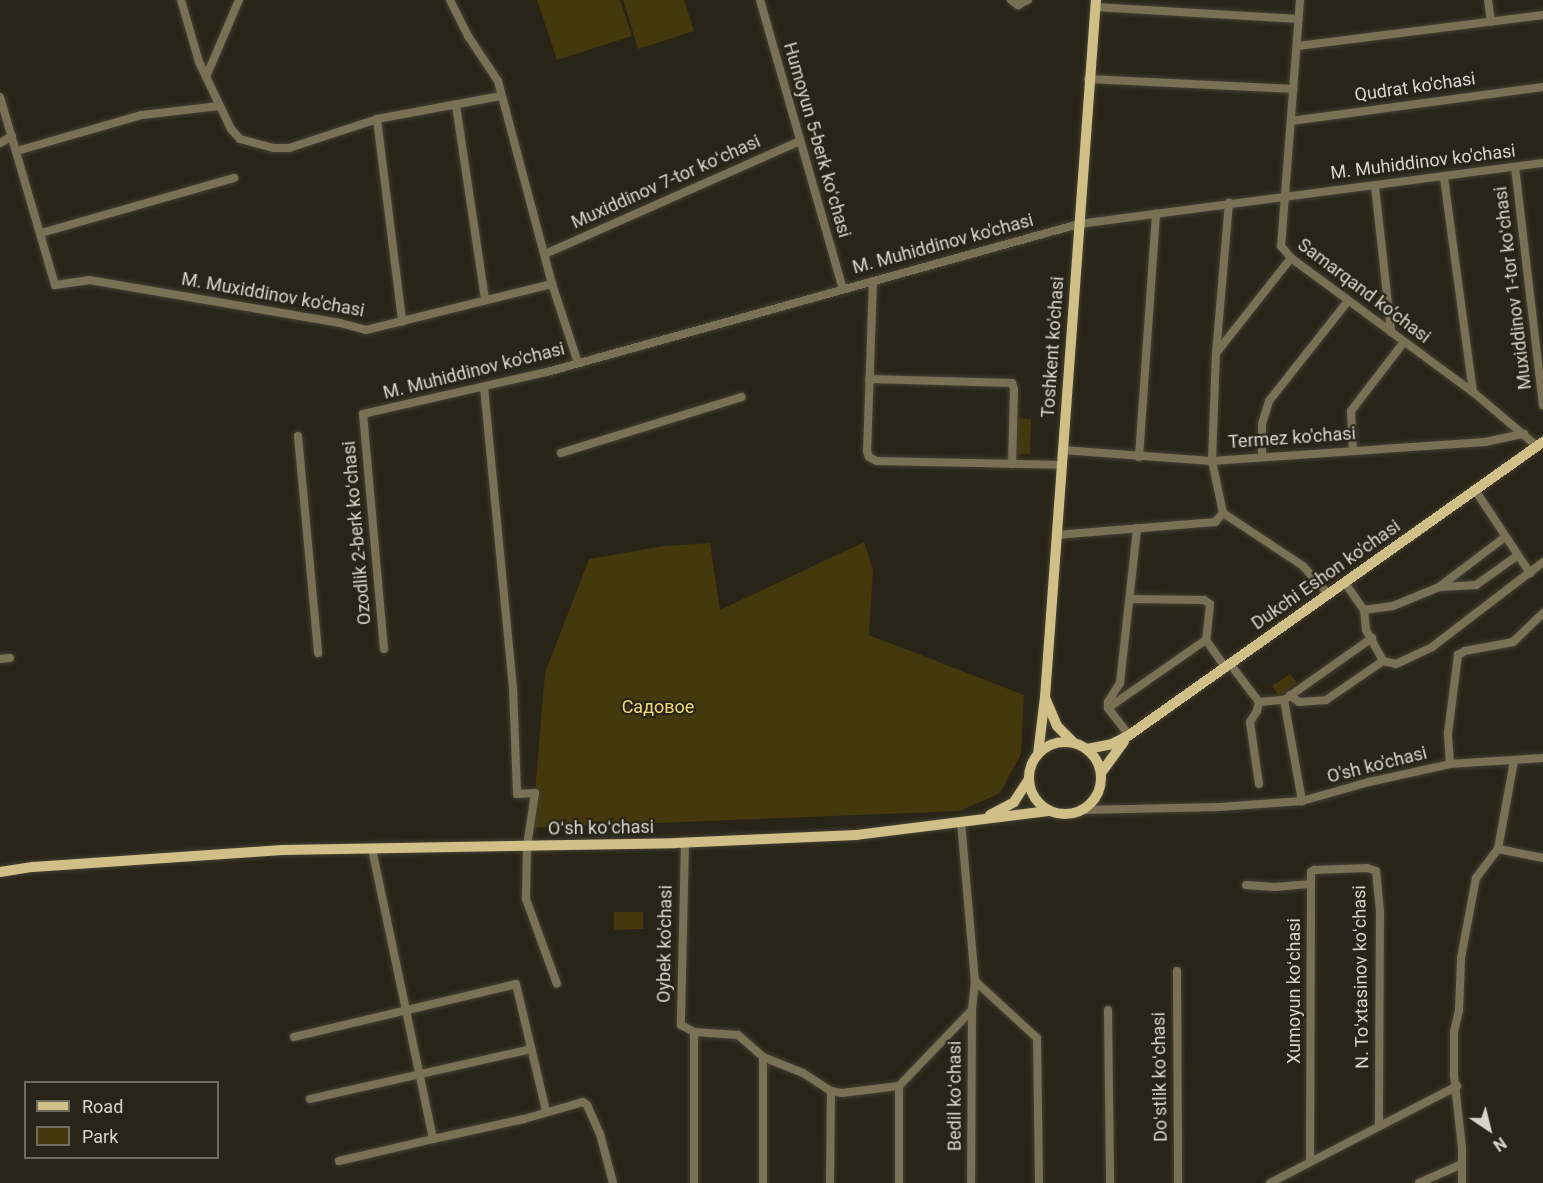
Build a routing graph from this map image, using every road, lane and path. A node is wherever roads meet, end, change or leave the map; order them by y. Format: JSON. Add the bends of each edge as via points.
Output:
{"nodes":[{"id":1,"x":181,"y":0,"type":"edge"},
{"id":2,"x":239,"y":0,"type":"edge"},
{"id":3,"x":450,"y":0,"type":"edge"},
{"id":4,"x":760,"y":0,"type":"edge"},
{"id":5,"x":1011,"y":0,"type":"edge"},
{"id":6,"x":1028,"y":0,"type":"edge"},
{"id":7,"x":1300,"y":0,"type":"edge"},
{"id":8,"x":1488,"y":0,"type":"edge"},
{"id":9,"x":1096,"y":3,"type":"edge"},
{"id":10,"x":1543,"y":15,"type":"edge"},
{"id":11,"x":1299,"y":19,"type":"junction"},
{"id":12,"x":1491,"y":22,"type":"junction"},
{"id":13,"x":1298,"y":46,"type":"junction"},
{"id":14,"x":206,"y":77,"type":"junction"},
{"id":15,"x":1088,"y":79,"type":"junction"},
{"id":16,"x":1543,"y":87,"type":"edge"},
{"id":17,"x":1294,"y":89,"type":"junction"},
{"id":18,"x":501,"y":96,"type":"junction"},
{"id":19,"x":0,"y":97,"type":"edge"},
{"id":20,"x":456,"y":105,"type":"junction"},
{"id":21,"x":219,"y":106,"type":"junction"},
{"id":22,"x":378,"y":118,"type":"junction"},
{"id":23,"x":1291,"y":121,"type":"junction"},
{"id":24,"x":12,"y":136,"type":"junction"},
{"id":25,"x":800,"y":141,"type":"junction"},
{"id":26,"x":0,"y":143,"type":"edge"},
{"id":27,"x":17,"y":151,"type":"junction"},
{"id":28,"x":1543,"y":163,"type":"edge"},
{"id":29,"x":1515,"y":167,"type":"junction"},
{"id":30,"x":234,"y":178,"type":"dead end"},
{"id":31,"x":1444,"y":178,"type":"junction"},
{"id":32,"x":1375,"y":186,"type":"junction"},
{"id":33,"x":1284,"y":195,"type":"junction"},
{"id":34,"x":1229,"y":203,"type":"junction"},
{"id":35,"x":1156,"y":214,"type":"junction"},
{"id":36,"x":1078,"y":224,"type":"junction"},
{"id":37,"x":41,"y":233,"type":"junction"},
{"id":38,"x":545,"y":254,"type":"junction"},
{"id":39,"x":1291,"y":258,"type":"junction"},
{"id":40,"x":873,"y":281,"type":"junction"},
{"id":41,"x":552,"y":284,"type":"junction"},
{"id":42,"x":843,"y":289,"type":"junction"},
{"id":43,"x":485,"y":300,"type":"junction"},
{"id":44,"x":1348,"y":301,"type":"junction"},
{"id":45,"x":402,"y":321,"type":"junction"},
{"id":46,"x":1391,"y":332,"type":"junction"},
{"id":47,"x":1404,"y":342,"type":"junction"},
{"id":48,"x":1216,"y":354,"type":"junction"},
{"id":49,"x":578,"y":363,"type":"junction"},
{"id":50,"x":869,"y":379,"type":"junction"},
{"id":51,"x":484,"y":387,"type":"junction"},
{"id":52,"x":1473,"y":392,"type":"junction"},
{"id":53,"x":742,"y":397,"type":"dead end"},
{"id":54,"x":1543,"y":405,"type":"edge"},
{"id":55,"x":363,"y":414,"type":"joint"},
{"id":56,"x":1524,"y":434,"type":"junction"},
{"id":57,"x":298,"y":436,"type":"dead end"},
{"id":58,"x":1540,"y":444,"type":"edge"},
{"id":59,"x":1062,"y":450,"type":"junction"},
{"id":60,"x":1353,"y":450,"type":"junction"},
{"id":61,"x":561,"y":453,"type":"dead end"},
{"id":62,"x":1262,"y":455,"type":"junction"},
{"id":63,"x":1139,"y":457,"type":"junction"},
{"id":64,"x":1212,"y":461,"type":"junction"},
{"id":65,"x":1012,"y":464,"type":"junction"},
{"id":66,"x":1062,"y":465,"type":"junction"},
{"id":67,"x":1475,"y":490,"type":"junction"},
{"id":68,"x":1223,"y":513,"type":"junction"},
{"id":69,"x":1137,"y":528,"type":"junction"},
{"id":70,"x":1056,"y":535,"type":"junction"},
{"id":71,"x":1505,"y":537,"type":"junction"},
{"id":72,"x":1517,"y":556,"type":"junction"},
{"id":73,"x":1543,"y":562,"type":"edge"},
{"id":74,"x":1530,"y":573,"type":"junction"},
{"id":75,"x":1345,"y":583,"type":"junction"},
{"id":76,"x":1439,"y":587,"type":"junction"},
{"id":77,"x":1328,"y":594,"type":"junction"},
{"id":78,"x":1131,"y":598,"type":"junction"},
{"id":79,"x":1364,"y":610,"type":"junction"},
{"id":80,"x":1543,"y":613,"type":"edge"},
{"id":81,"x":1372,"y":638,"type":"junction"},
{"id":82,"x":1206,"y":640,"type":"junction"},
{"id":83,"x":384,"y":649,"type":"dead end"},
{"id":84,"x":318,"y":653,"type":"dead end"},
{"id":85,"x":10,"y":658,"type":"dead end"},
{"id":86,"x":0,"y":659,"type":"edge"},
{"id":87,"x":1383,"y":661,"type":"junction"},
{"id":88,"x":1228,"y":666,"type":"junction"},
{"id":89,"x":1045,"y":697,"type":"junction"},
{"id":90,"x":1287,"y":698,"type":"junction"},
{"id":91,"x":1259,"y":702,"type":"junction"},
{"id":92,"x":1108,"y":708,"type":"junction"},
{"id":93,"x":1128,"y":736,"type":"junction"},
{"id":94,"x":1074,"y":743,"type":"junction"},
{"id":95,"x":1087,"y":749,"type":"junction"},
{"id":96,"x":1038,"y":754,"type":"junction"},
{"id":97,"x":1543,"y":758,"type":"edge"},
{"id":98,"x":1514,"y":761,"type":"junction"},
{"id":99,"x":1450,"y":764,"type":"junction"},
{"id":100,"x":1101,"y":773,"type":"junction"},
{"id":101,"x":1029,"y":779,"type":"junction"},
{"id":102,"x":1259,"y":784,"type":"dead end"},
{"id":103,"x":1302,"y":801,"type":"junction"},
{"id":104,"x":1082,"y":810,"type":"junction"},
{"id":105,"x":1050,"y":811,"type":"junction"},
{"id":106,"x":976,"y":820,"type":"junction"},
{"id":107,"x":961,"y":822,"type":"junction"},
{"id":108,"x":685,"y":842,"type":"junction"},
{"id":109,"x":527,"y":846,"type":"junction"},
{"id":110,"x":372,"y":849,"type":"junction"},
{"id":111,"x":1498,"y":849,"type":"junction"},
{"id":112,"x":1543,"y":858,"type":"edge"},
{"id":113,"x":0,"y":872,"type":"edge"},
{"id":114,"x":1246,"y":885,"type":"dead end"},
{"id":115,"x":1311,"y":885,"type":"junction"},
{"id":116,"x":1177,"y":971,"type":"dead end"},
{"id":117,"x":975,"y":981,"type":"junction"},
{"id":118,"x":557,"y":984,"type":"dead end"},
{"id":119,"x":972,"y":1010,"type":"junction"},
{"id":120,"x":1108,"y":1010,"type":"dead end"},
{"id":121,"x":405,"y":1011,"type":"junction"},
{"id":122,"x":694,"y":1032,"type":"junction"},
{"id":123,"x":294,"y":1037,"type":"dead end"},
{"id":124,"x":531,"y":1049,"type":"junction"},
{"id":125,"x":763,"y":1057,"type":"junction"},
{"id":126,"x":418,"y":1076,"type":"junction"},
{"id":127,"x":899,"y":1086,"type":"junction"},
{"id":128,"x":1457,"y":1086,"type":"junction"},
{"id":129,"x":831,"y":1091,"type":"junction"},
{"id":130,"x":310,"y":1099,"type":"dead end"},
{"id":131,"x":546,"y":1112,"type":"junction"},
{"id":132,"x":1379,"y":1126,"type":"junction"},
{"id":133,"x":433,"y":1139,"type":"junction"},
{"id":134,"x":339,"y":1161,"type":"dead end"},
{"id":135,"x":1310,"y":1162,"type":"junction"},
{"id":136,"x":1462,"y":1164,"type":"junction"},
{"id":137,"x":613,"y":1183,"type":"edge"},
{"id":138,"x":694,"y":1183,"type":"edge"},
{"id":139,"x":763,"y":1183,"type":"edge"},
{"id":140,"x":830,"y":1183,"type":"edge"},
{"id":141,"x":898,"y":1183,"type":"edge"},
{"id":142,"x":971,"y":1183,"type":"edge"},
{"id":143,"x":1039,"y":1183,"type":"edge"},
{"id":144,"x":1110,"y":1183,"type":"edge"},
{"id":145,"x":1178,"y":1183,"type":"edge"},
{"id":146,"x":1270,"y":1183,"type":"edge"},
{"id":147,"x":1419,"y":1183,"type":"edge"},
{"id":148,"x":1462,"y":1183,"type":"edge"}],
"edges":[{"from":1,"to":14,"type":"street"},
{"from":2,"to":14,"type":"street"},
{"from":3,"to":18,"type":"street","via":[[498,81]]},
{"from":4,"to":25,"type":"street","name":"Humoyun 5-berk koʻchasi"},
{"from":5,"to":6,"type":"street","via":[[1018,5]]},
{"from":7,"to":11,"type":"street","name":"Samarqand ko‘chasi"},
{"from":8,"to":12,"type":"street"},
{"from":9,"to":11,"type":"street"},
{"from":9,"to":15,"type":"main road","name":"Toshkent ko'chasi"},
{"from":10,"to":12,"type":"street"},
{"from":11,"to":13,"type":"street","name":"Samarqand ko‘chasi"},
{"from":12,"to":13,"type":"street"},
{"from":13,"to":17,"type":"street","name":"Samarqand ko‘chasi"},
{"from":14,"to":21,"type":"street"},
{"from":15,"to":17,"type":"street"},
{"from":15,"to":36,"type":"main road","name":"Toshkent ko'chasi"},
{"from":16,"to":23,"type":"street","name":"Qudrat ko'chasi"},
{"from":17,"to":23,"type":"street","name":"Samarqand ko‘chasi"},
{"from":18,"to":20,"type":"street"},
{"from":18,"to":38,"type":"street"},
{"from":19,"to":24,"type":"street"},
{"from":20,"to":22,"type":"street"},
{"from":20,"to":43,"type":"street"},
{"from":21,"to":22,"type":"street","via":[[240,139],[274,148],[289,148]]},
{"from":21,"to":27,"type":"street","via":[[142,115]]},
{"from":22,"to":45,"type":"street"},
{"from":23,"to":33,"type":"street","name":"Samarqand ko‘chasi"},
{"from":24,"to":26,"type":"street"},
{"from":24,"to":27,"type":"street"},
{"from":25,"to":38,"type":"street","name":"Muxiddinov 7-tor koʻchasi"},
{"from":25,"to":42,"type":"street","name":"Humoyun 5-berk koʻchasi"},
{"from":27,"to":37,"type":"street"},
{"from":28,"to":29,"type":"street","name":"M. Muhiddinov ko'chasi"},
{"from":29,"to":31,"type":"street","name":"M. Muhiddinov ko'chasi"},
{"from":29,"to":54,"type":"street","name":"Muxiddinov 1-tor koʻchasi"},
{"from":30,"to":37,"type":"street"},
{"from":31,"to":32,"type":"street","name":"M. Muhiddinov ko'chasi"},
{"from":31,"to":52,"type":"street"},
{"from":32,"to":33,"type":"street","name":"M. Muhiddinov ko'chasi"},
{"from":32,"to":46,"type":"street"},
{"from":33,"to":34,"type":"street","name":"M. Muhiddinov ko'chasi"},
{"from":33,"to":39,"type":"street","name":"Samarqand ko‘chasi","via":[[1281,246]]},
{"from":34,"to":35,"type":"street","name":"M. Muhiddinov ko'chasi"},
{"from":34,"to":48,"type":"street"},
{"from":35,"to":36,"type":"street","name":"M. Muhiddinov ko'chasi"},
{"from":35,"to":63,"type":"street"},
{"from":36,"to":40,"type":"street","name":"M. Muhiddinov ko'chasi"},
{"from":36,"to":59,"type":"main road","name":"Toshkent ko'chasi"},
{"from":37,"to":45,"type":"street","name":"M. Muxiddinov ko'chasi","via":[[55,285],[89,280],[366,330]]},
{"from":38,"to":41,"type":"street"},
{"from":39,"to":44,"type":"street","name":"Samarqand ko‘chasi"},
{"from":39,"to":48,"type":"street"},
{"from":40,"to":42,"type":"street","name":"M. Muhiddinov ko'chasi"},
{"from":40,"to":50,"type":"street"},
{"from":41,"to":43,"type":"street","name":"M. Muxiddinov ko'chasi"},
{"from":41,"to":49,"type":"street"},
{"from":42,"to":49,"type":"street","name":"M. Muhiddinov ko'chasi"},
{"from":43,"to":45,"type":"street","name":"M. Muxiddinov ko'chasi"},
{"from":44,"to":46,"type":"street","name":"Samarqand ko‘chasi"},
{"from":44,"to":62,"type":"street","via":[[1269,401],[1262,424]]},
{"from":46,"to":47,"type":"street","name":"Samarqand ko‘chasi"},
{"from":47,"to":52,"type":"street","name":"Samarqand ko‘chasi"},
{"from":47,"to":60,"type":"street","via":[[1351,411]]},
{"from":48,"to":64,"type":"street"},
{"from":49,"to":51,"type":"street","name":"M. Muhiddinov ko'chasi"},
{"from":50,"to":65,"type":"street","via":[[867,451],[872,459]]},
{"from":50,"to":65,"type":"street","via":[[1012,382]]},
{"from":51,"to":55,"type":"street","name":"M. Muhiddinov ko'chasi"},
{"from":51,"to":109,"type":"street","via":[[513,688],[517,794],[536,792]]},
{"from":52,"to":56,"type":"street","name":"Samarqand ko‘chasi"},
{"from":53,"to":61,"type":"street"},
{"from":55,"to":83,"type":"street","name":"Ozodlik 2-berk koʻchasi"},
{"from":56,"to":58,"type":"street","name":"Samarqand ko‘chasi"},
{"from":56,"to":60,"type":"street","name":"Termez ko'chasi","via":[[1485,442]]},
{"from":57,"to":84,"type":"street"},
{"from":58,"to":67,"type":"main road","name":"Dukchi Eshon ko'chasi"},
{"from":59,"to":63,"type":"street","name":"Termez ko'chasi"},
{"from":59,"to":66,"type":"main road","name":"Toshkent ko'chasi"},
{"from":60,"to":62,"type":"street","name":"Termez ko'chasi"},
{"from":62,"to":64,"type":"street","name":"Termez ko'chasi"},
{"from":63,"to":64,"type":"street","name":"Termez ko'chasi"},
{"from":64,"to":68,"type":"street"},
{"from":65,"to":66,"type":"street"},
{"from":66,"to":70,"type":"main road","name":"Toshkent ko'chasi"},
{"from":67,"to":71,"type":"street"},
{"from":67,"to":75,"type":"main road","name":"Dukchi Eshon ko'chasi"},
{"from":68,"to":69,"type":"street","via":[[1215,522]]},
{"from":68,"to":77,"type":"street","via":[[1303,566]]},
{"from":69,"to":70,"type":"street"},
{"from":69,"to":78,"type":"street"},
{"from":70,"to":89,"type":"main road","name":"Toshkent ko'chasi"},
{"from":71,"to":72,"type":"street"},
{"from":71,"to":76,"type":"street"},
{"from":72,"to":74,"type":"street"},
{"from":72,"to":76,"type":"street","via":[[1476,585]]},
{"from":73,"to":74,"type":"street"},
{"from":74,"to":87,"type":"street","via":[[1432,647],[1396,664]]},
{"from":75,"to":77,"type":"main road","name":"Dukchi Eshon ko'chasi"},
{"from":75,"to":79,"type":"street"},
{"from":76,"to":79,"type":"street","via":[[1393,606]]},
{"from":77,"to":88,"type":"main road","name":"Dukchi Eshon ko'chasi"},
{"from":78,"to":82,"type":"street","via":[[1204,600],[1210,604]]},
{"from":78,"to":92,"type":"street","via":[[1120,683]]},
{"from":79,"to":81,"type":"street","via":[[1366,630]]},
{"from":80,"to":99,"type":"street","via":[[1512,642],[1458,655],[1448,733]]},
{"from":81,"to":87,"type":"street"},
{"from":81,"to":90,"type":"street"},
{"from":82,"to":88,"type":"street"},
{"from":82,"to":92,"type":"street"},
{"from":85,"to":86,"type":"street"},
{"from":87,"to":90,"type":"street","via":[[1326,700],[1299,702]]},
{"from":88,"to":91,"type":"street"},
{"from":88,"to":93,"type":"main road","name":"Dukchi Eshon ko'chasi"},
{"from":89,"to":94,"type":"main road","via":[[1057,726]]},
{"from":89,"to":96,"type":"main road","name":"Toshkent ko'chasi"},
{"from":90,"to":91,"type":"street"},
{"from":90,"to":103,"type":"street"},
{"from":91,"to":102,"type":"street","via":[[1250,722]]},
{"from":92,"to":93,"type":"street"},
{"from":93,"to":95,"type":"main road"},
{"from":93,"to":100,"type":"main road"},
{"from":94,"to":95,"type":"main road"},
{"from":94,"to":96,"type":"main road","via":[[1054,744]]},
{"from":95,"to":100,"type":"main road"},
{"from":96,"to":101,"type":"main road"},
{"from":97,"to":98,"type":"street","name":"O'sh ko'chasi"},
{"from":98,"to":99,"type":"street","name":"O'sh ko'chasi"},
{"from":98,"to":111,"type":"street"},
{"from":99,"to":103,"type":"street","name":"O'sh ko'chasi"},
{"from":100,"to":104,"type":"main road","via":[[1097,794]]},
{"from":101,"to":105,"type":"main road","via":[[1035,798]]},
{"from":101,"to":106,"type":"main road","via":[[1014,802]]},
{"from":103,"to":104,"type":"street","name":"O'sh ko'chasi"},
{"from":104,"to":105,"type":"main road","via":[[1071,814]]},
{"from":105,"to":106,"type":"main road"},
{"from":106,"to":107,"type":"main road","name":"Oʻsh koʻchasi"},
{"from":107,"to":108,"type":"main road","name":"Oʻsh koʻchasi","via":[[856,835]]},
{"from":107,"to":117,"type":"street","name":"Bedil koʻchasi"},
{"from":108,"to":109,"type":"main road","name":"Oʻsh koʻchasi"},
{"from":108,"to":122,"type":"street","name":"Oybek ko'chasi","via":[[681,1024]]},
{"from":109,"to":110,"type":"main road","name":"Oʻsh koʻchasi"},
{"from":109,"to":118,"type":"street","via":[[526,899]]},
{"from":110,"to":113,"type":"main road","name":"Oʻsh koʻchasi","via":[[226,854]]},
{"from":110,"to":121,"type":"street"},
{"from":111,"to":112,"type":"street"},
{"from":111,"to":128,"type":"street","via":[[1476,878],[1461,958],[1455,1032]]},
{"from":114,"to":115,"type":"street"},
{"from":115,"to":132,"type":"street","name":"N. Toʻxtasinov koʻchasi","via":[[1314,870],[1376,871],[1380,911]]},
{"from":115,"to":135,"type":"street","name":"Xumoyun koʻchasi"},
{"from":116,"to":145,"type":"street","name":"Doʻstlik koʻchasi"},
{"from":117,"to":119,"type":"street","name":"Bedil koʻchasi"},
{"from":117,"to":143,"type":"street","via":[[1037,1038]]},
{"from":119,"to":127,"type":"street"},
{"from":119,"to":142,"type":"street","name":"Bedil koʻchasi"},
{"from":120,"to":144,"type":"street"},
{"from":121,"to":123,"type":"street"},
{"from":121,"to":124,"type":"street","via":[[516,984]]},
{"from":121,"to":126,"type":"street"},
{"from":122,"to":125,"type":"street","via":[[738,1035]]},
{"from":122,"to":138,"type":"street","name":"Oybek ko'chasi"},
{"from":124,"to":126,"type":"street"},
{"from":124,"to":131,"type":"street"},
{"from":125,"to":129,"type":"street","via":[[803,1073]]},
{"from":125,"to":139,"type":"street"},
{"from":126,"to":130,"type":"street"},
{"from":126,"to":133,"type":"street"},
{"from":127,"to":129,"type":"street","via":[[842,1094]]},
{"from":127,"to":141,"type":"street"},
{"from":128,"to":132,"type":"street"},
{"from":128,"to":136,"type":"street"},
{"from":129,"to":140,"type":"street"},
{"from":131,"to":133,"type":"street"},
{"from":131,"to":137,"type":"street","via":[[585,1103],[600,1134]]},
{"from":132,"to":135,"type":"street"},
{"from":133,"to":134,"type":"street"},
{"from":135,"to":146,"type":"street"},
{"from":136,"to":147,"type":"street"},
{"from":136,"to":148,"type":"street"}]}
